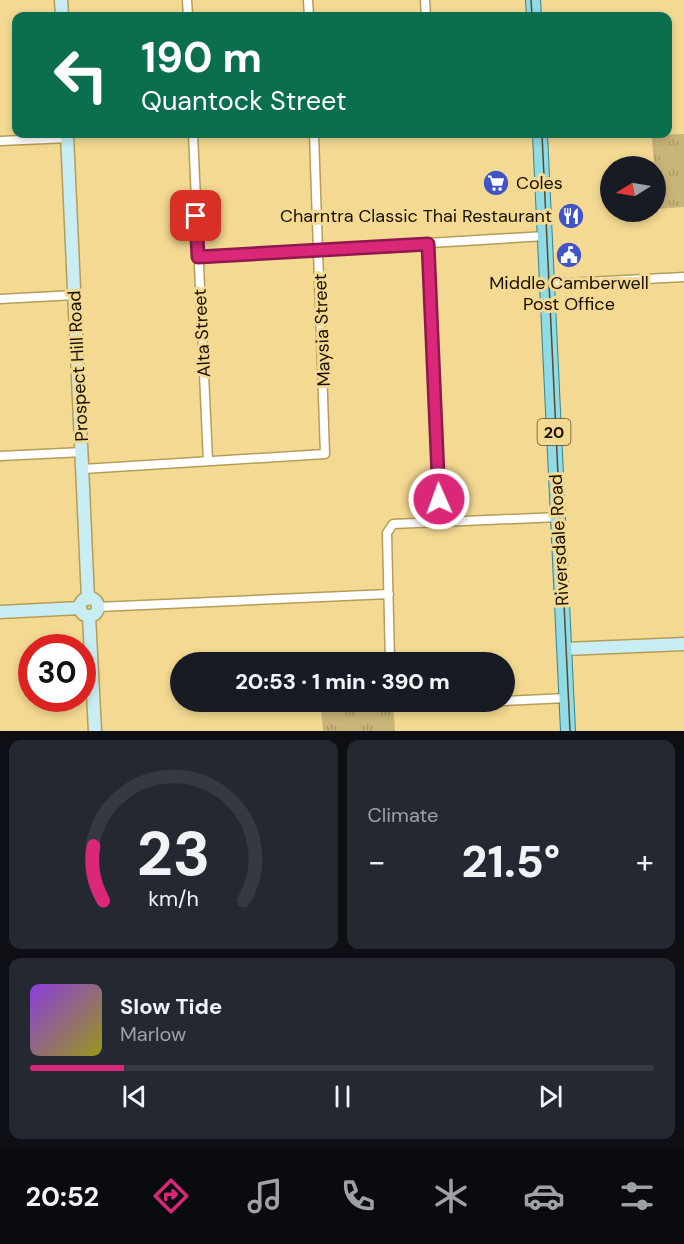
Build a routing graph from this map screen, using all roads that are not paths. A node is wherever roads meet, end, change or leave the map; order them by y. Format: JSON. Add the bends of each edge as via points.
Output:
{"nodes":[{"id":1,"x":40,"y":138,"type":"edge"},
{"id":2,"x":67,"y":138,"type":"edge"},
{"id":3,"x":193,"y":138,"type":"edge"},
{"id":4,"x":314,"y":138,"type":"edge"},
{"id":5,"x":540,"y":138,"type":"edge"},
{"id":6,"x":0,"y":141,"type":"edge"},
{"id":7,"x":545,"y":236,"type":"junction"},
{"id":8,"x":428,"y":244,"type":"junction"},
{"id":9,"x":319,"y":249,"type":"junction"},
{"id":10,"x":198,"y":257,"type":"junction"},
{"id":11,"x":684,"y":277,"type":"edge"},
{"id":12,"x":547,"y":284,"type":"junction"},
{"id":13,"x":75,"y":295,"type":"junction"},
{"id":14,"x":0,"y":299,"type":"edge"},
{"id":15,"x":83,"y":452,"type":"junction"},
{"id":16,"x":0,"y":456,"type":"edge"},
{"id":17,"x":208,"y":461,"type":"junction"},
{"id":18,"x":83,"y":469,"type":"junction"},
{"id":19,"x":558,"y":517,"type":"junction"},
{"id":20,"x":440,"y":522,"type":"junction"},
{"id":21,"x":389,"y":594,"type":"junction"},
{"id":22,"x":89,"y":607,"type":"junction"},
{"id":23,"x":0,"y":612,"type":"edge"},
{"id":24,"x":684,"y":644,"type":"edge"},
{"id":25,"x":565,"y":649,"type":"junction"},
{"id":26,"x":390,"y":652,"type":"edge"},
{"id":27,"x":567,"y":698,"type":"junction"},
{"id":28,"x":515,"y":700,"type":"edge"},
{"id":29,"x":95,"y":731,"type":"edge"},
{"id":30,"x":568,"y":731,"type":"edge"}],
"edges":[{"from":1,"to":6,"type":"street"},
{"from":2,"to":13,"type":"street","name":"Prospect Hill Road"},
{"from":3,"to":10,"type":"street","name":"Alta Street"},
{"from":4,"to":9,"type":"street","name":"Maysia Street"},
{"from":5,"to":7,"type":"main road","name":"Riversdale Road","number":"20"},
{"from":7,"to":8,"type":"street"},
{"from":7,"to":12,"type":"main road","name":"Riversdale Road","number":"20"},
{"from":8,"to":9,"type":"street"},
{"from":8,"to":20,"type":"street"},
{"from":9,"to":10,"type":"street"},
{"from":9,"to":17,"type":"street","name":"Maysia Street","via":[[325,454]]},
{"from":10,"to":17,"type":"street","name":"Alta Street"},
{"from":11,"to":12,"type":"street"},
{"from":12,"to":19,"type":"main road","name":"Riversdale Road","number":"20"},
{"from":13,"to":14,"type":"street"},
{"from":13,"to":15,"type":"street","name":"Prospect Hill Road"},
{"from":15,"to":16,"type":"street"},
{"from":15,"to":18,"type":"street","name":"Prospect Hill Road"},
{"from":17,"to":18,"type":"street"},
{"from":18,"to":22,"type":"street","name":"Prospect Hill Road"},
{"from":19,"to":20,"type":"street"},
{"from":19,"to":25,"type":"main road","name":"Riversdale Road","number":"20"},
{"from":20,"to":21,"type":"street","via":[[393,524],[387,534]]},
{"from":21,"to":22,"type":"street"},
{"from":21,"to":26,"type":"street"},
{"from":22,"to":23,"type":"street"},
{"from":22,"to":29,"type":"street","name":"Prospect Hill Road"},
{"from":24,"to":25,"type":"street"},
{"from":25,"to":27,"type":"main road","name":"Riversdale Road","number":"20"},
{"from":27,"to":28,"type":"street"},
{"from":27,"to":30,"type":"main road","name":"Riversdale Road","number":"20"}]}
